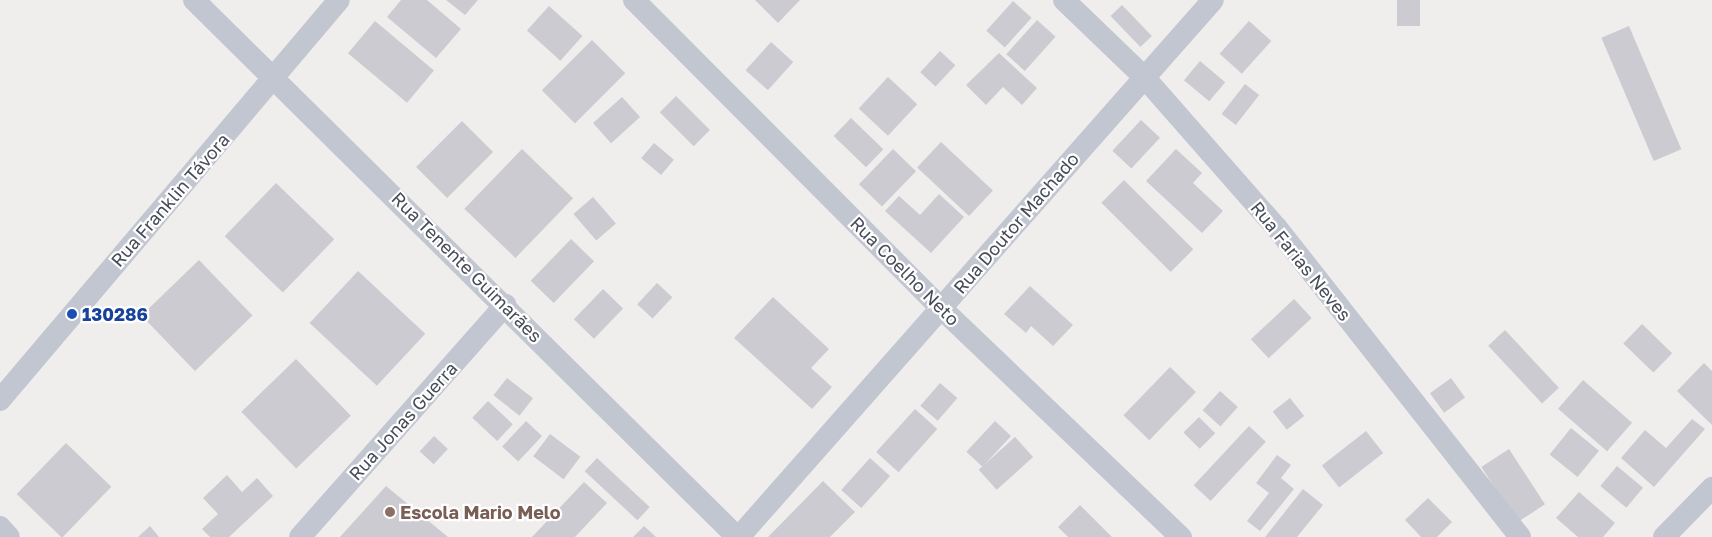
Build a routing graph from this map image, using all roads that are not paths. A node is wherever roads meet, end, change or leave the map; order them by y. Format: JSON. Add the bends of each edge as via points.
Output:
{"nodes":[{"id":1,"x":194,"y":0,"type":"edge"},
{"id":2,"x":339,"y":0,"type":"edge"},
{"id":3,"x":634,"y":0,"type":"edge"},
{"id":4,"x":1064,"y":0,"type":"edge"},
{"id":5,"x":1213,"y":0,"type":"edge"},
{"id":6,"x":275,"y":78,"type":"junction"},
{"id":7,"x":1145,"y":78,"type":"junction"},
{"id":8,"x":505,"y":305,"type":"junction"},
{"id":9,"x":941,"y":308,"type":"junction"},
{"id":10,"x":0,"y":400,"type":"edge"},
{"id":11,"x":1712,"y":488,"type":"edge"},
{"id":12,"x":0,"y":527,"type":"edge"},
{"id":13,"x":10,"y":537,"type":"edge"},
{"id":14,"x":300,"y":537,"type":"edge"},
{"id":15,"x":738,"y":537,"type":"edge"},
{"id":16,"x":1181,"y":537,"type":"edge"},
{"id":17,"x":1520,"y":537,"type":"edge"},
{"id":18,"x":1664,"y":537,"type":"edge"}],
"edges":[{"from":1,"to":6,"type":"street","name":"Rua Tenente Guimarães"},
{"from":2,"to":6,"type":"street","name":"Rua Franklin Távora"},
{"from":3,"to":9,"type":"street","name":"Rua Coelho Neto"},
{"from":4,"to":7,"type":"street","name":"Rua Farias Neves"},
{"from":5,"to":7,"type":"street","name":"Rua Doutor Machado"},
{"from":6,"to":8,"type":"street","name":"Rua Tenente Guimarães"},
{"from":6,"to":10,"type":"street","name":"Rua Franklin Távora"},
{"from":7,"to":9,"type":"street","name":"Rua Doutor Machado"},
{"from":7,"to":17,"type":"street","name":"Rua Farias Neves","via":[[1277,228]]},
{"from":8,"to":14,"type":"street","name":"Rua Jonas Guerra"},
{"from":8,"to":15,"type":"street","name":"Rua Tenente Guimarães"},
{"from":9,"to":15,"type":"street","name":"Rua Doutor Machado"},
{"from":9,"to":16,"type":"street","name":"Rua Coelho Neto"},
{"from":11,"to":18,"type":"street"},
{"from":12,"to":13,"type":"street"}]}
